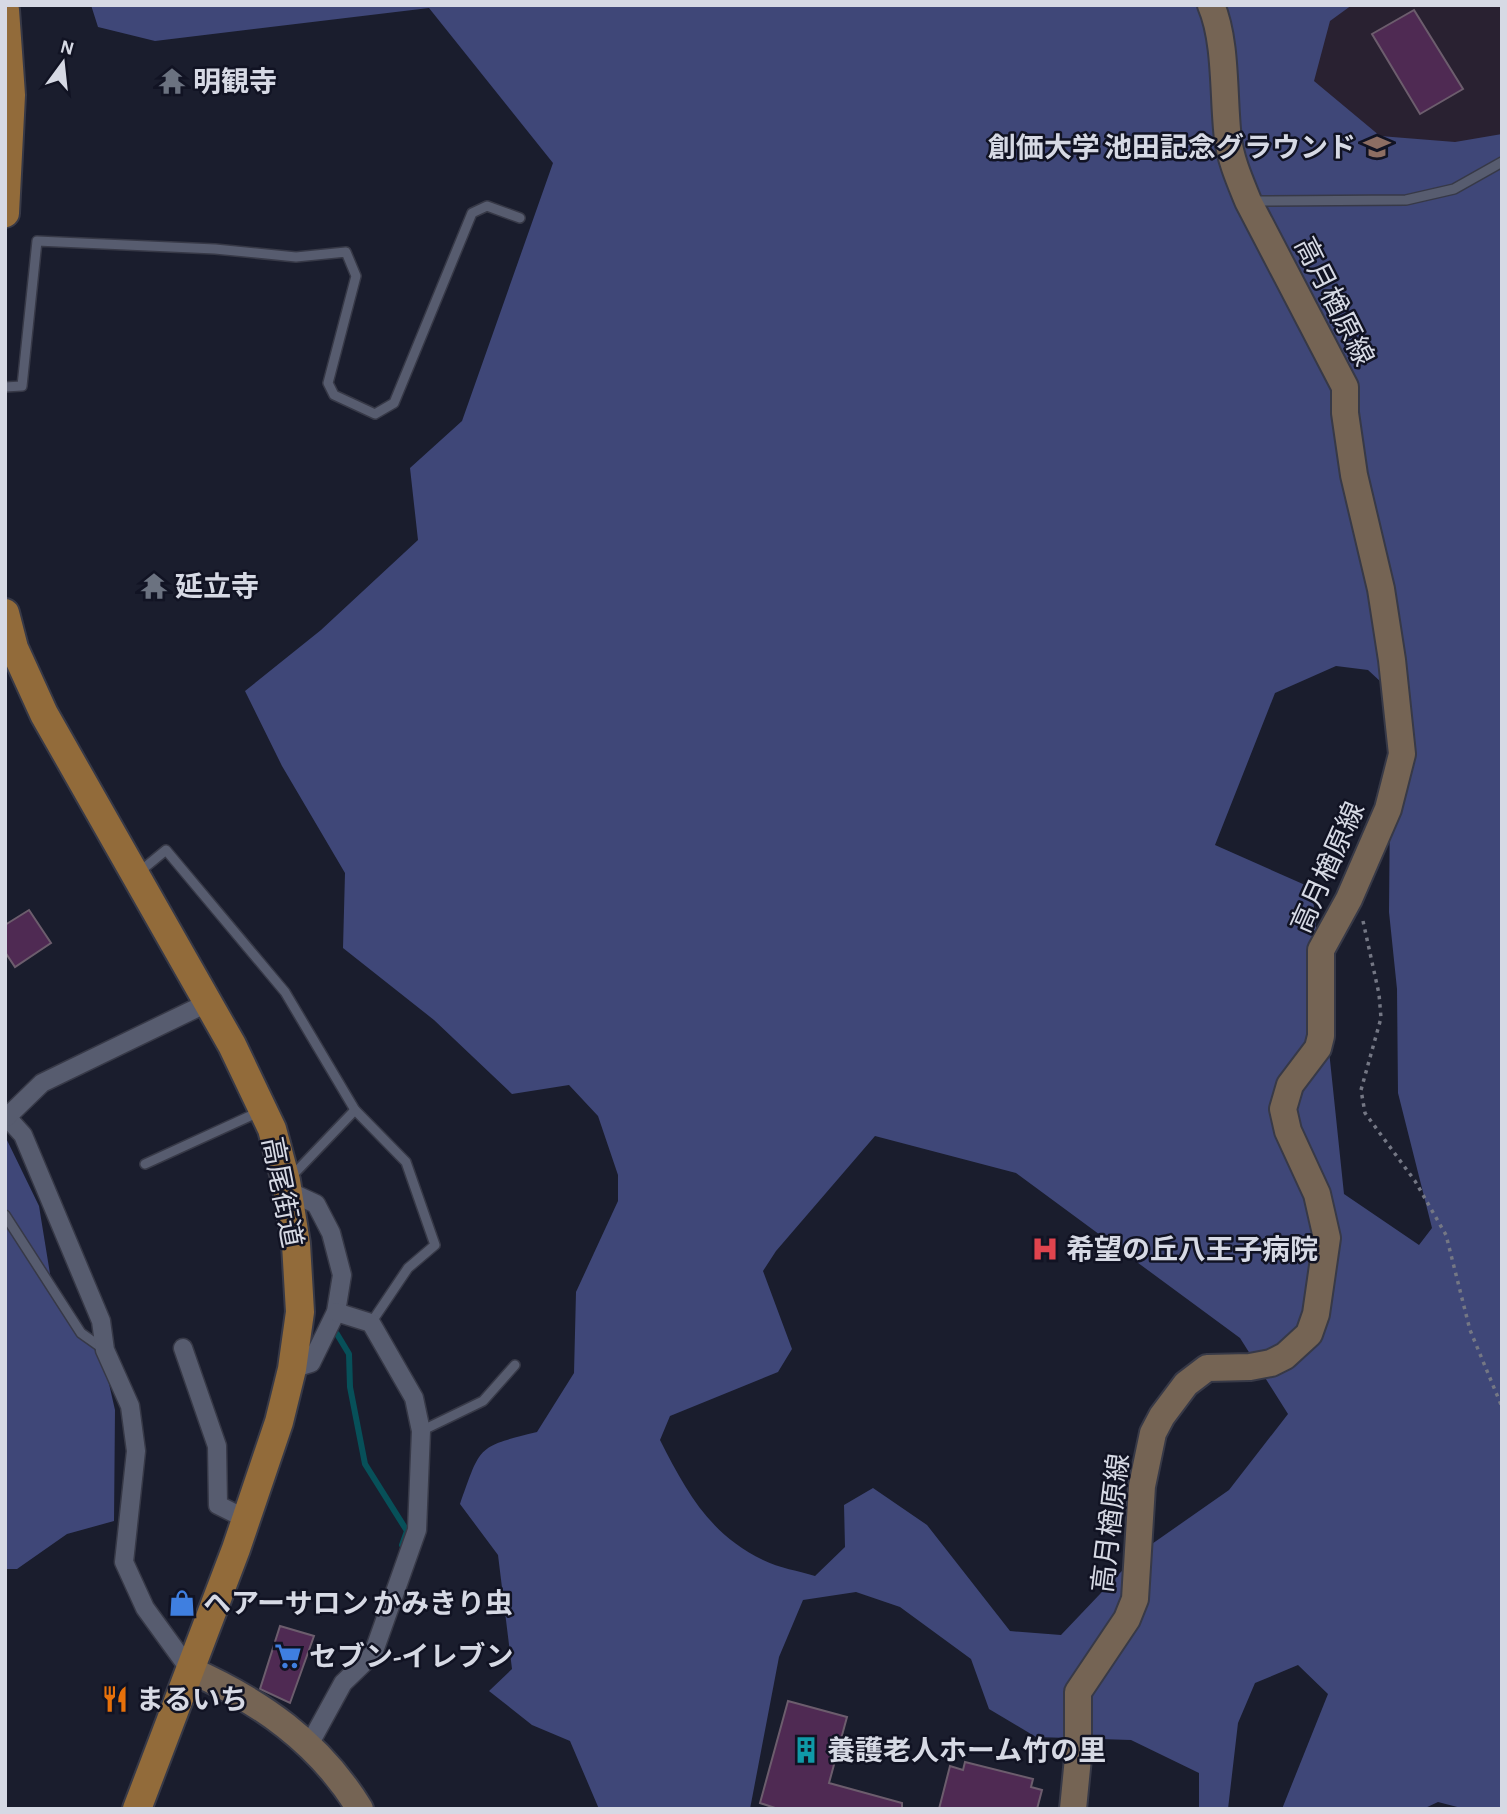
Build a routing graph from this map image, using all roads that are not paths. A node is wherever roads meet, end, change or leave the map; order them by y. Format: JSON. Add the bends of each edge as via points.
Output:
{"nodes":[{"id":1,"x":1213,"y":10,"type":"edge"},
{"id":2,"x":8,"y":12,"type":"edge"},
{"id":3,"x":1502,"y":162,"type":"edge"},
{"id":4,"x":1248,"y":201,"type":"junction"},
{"id":5,"x":5,"y":213,"type":"edge"},
{"id":6,"x":520,"y":218,"type":"dead end"},
{"id":7,"x":5,"y":387,"type":"edge"},
{"id":8,"x":5,"y":613,"type":"edge"},
{"id":9,"x":135,"y":875,"type":"junction"},
{"id":10,"x":207,"y":1003,"type":"junction"},
{"id":11,"x":263,"y":1110,"type":"junction"},
{"id":12,"x":355,"y":1110,"type":"junction"},
{"id":13,"x":6,"y":1116,"type":"edge"},
{"id":14,"x":145,"y":1164,"type":"dead end"},
{"id":15,"x":287,"y":1186,"type":"junction"},
{"id":16,"x":5,"y":1215,"type":"edge"},
{"id":17,"x":336,"y":1312,"type":"junction"},
{"id":18,"x":370,"y":1323,"type":"junction"},
{"id":19,"x":183,"y":1349,"type":"dead end"},
{"id":20,"x":105,"y":1350,"type":"junction"},
{"id":21,"x":515,"y":1365,"type":"dead end"},
{"id":22,"x":292,"y":1369,"type":"junction"},
{"id":23,"x":421,"y":1431,"type":"junction"},
{"id":24,"x":246,"y":1519,"type":"junction"},
{"id":25,"x":190,"y":1670,"type":"junction"},
{"id":26,"x":309,"y":1745,"type":"junction"},
{"id":27,"x":137,"y":1809,"type":"edge"},
{"id":28,"x":360,"y":1809,"type":"edge"},
{"id":29,"x":1073,"y":1809,"type":"edge"}],
"edges":[{"from":1,"to":4,"type":"main road","name":"高月楢原線","via":[[1229,143]]},
{"from":2,"to":5,"type":"main road","via":[[11,95]]},
{"from":3,"to":4,"type":"lane","via":[[1454,189],[1406,200]]},
{"from":4,"to":29,"type":"main road","name":"高月楢原線","via":[[1345,387],[1354,475],[1381,589],[1402,754],[1397,781],[1349,899],[1321,950],[1323,1019],[1318,1048],[1290,1085],[1283,1109],[1317,1194],[1328,1238],[1316,1314],[1309,1334],[1285,1356],[1250,1367],[1208,1368],[1186,1384],[1153,1433],[1142,1486],[1135,1599],[1079,1692]]},
{"from":6,"to":7,"type":"lane","via":[[488,206],[472,213],[394,403],[375,414],[334,395],[328,383],[356,276],[346,252],[296,257],[215,248],[37,241],[22,386]]},
{"from":8,"to":9,"type":"main road","name":"高尾街道","via":[[14,648],[44,714]]},
{"from":9,"to":10,"type":"main road","name":"高尾街道"},
{"from":9,"to":12,"type":"lane","via":[[166,850],[285,992]]},
{"from":10,"to":11,"type":"main road","name":"高尾街道"},
{"from":10,"to":13,"type":"street","via":[[42,1083]]},
{"from":11,"to":14,"type":"lane"},
{"from":11,"to":15,"type":"main road","name":"高尾街道"},
{"from":12,"to":15,"type":"lane"},
{"from":12,"to":18,"type":"lane","via":[[406,1162],[435,1245],[408,1268]]},
{"from":13,"to":20,"type":"street","via":[[23,1135],[101,1321]]},
{"from":15,"to":17,"type":"street","via":[[316,1204],[331,1233],[342,1275]]},
{"from":15,"to":22,"type":"main road","name":"高尾街道","via":[[300,1312]]},
{"from":16,"to":20,"type":"lane","via":[[81,1334]]},
{"from":17,"to":18,"type":"street"},
{"from":17,"to":22,"type":"street","via":[[311,1363]]},
{"from":18,"to":23,"type":"street","via":[[414,1398]]},
{"from":19,"to":24,"type":"street","via":[[217,1446],[218,1505]]},
{"from":20,"to":25,"type":"street","via":[[130,1406],[136,1451],[124,1562],[145,1608]]},
{"from":21,"to":23,"type":"lane","via":[[483,1401]]},
{"from":22,"to":24,"type":"main road","name":"高尾街道"},
{"from":23,"to":26,"type":"street","via":[[417,1530],[373,1654],[343,1683]]},
{"from":24,"to":25,"type":"main road","name":"高尾街道"},
{"from":25,"to":26,"type":"main road","via":[[256,1702]]},
{"from":25,"to":27,"type":"main road","name":"高尾街道"},
{"from":26,"to":28,"type":"main road"}]}
